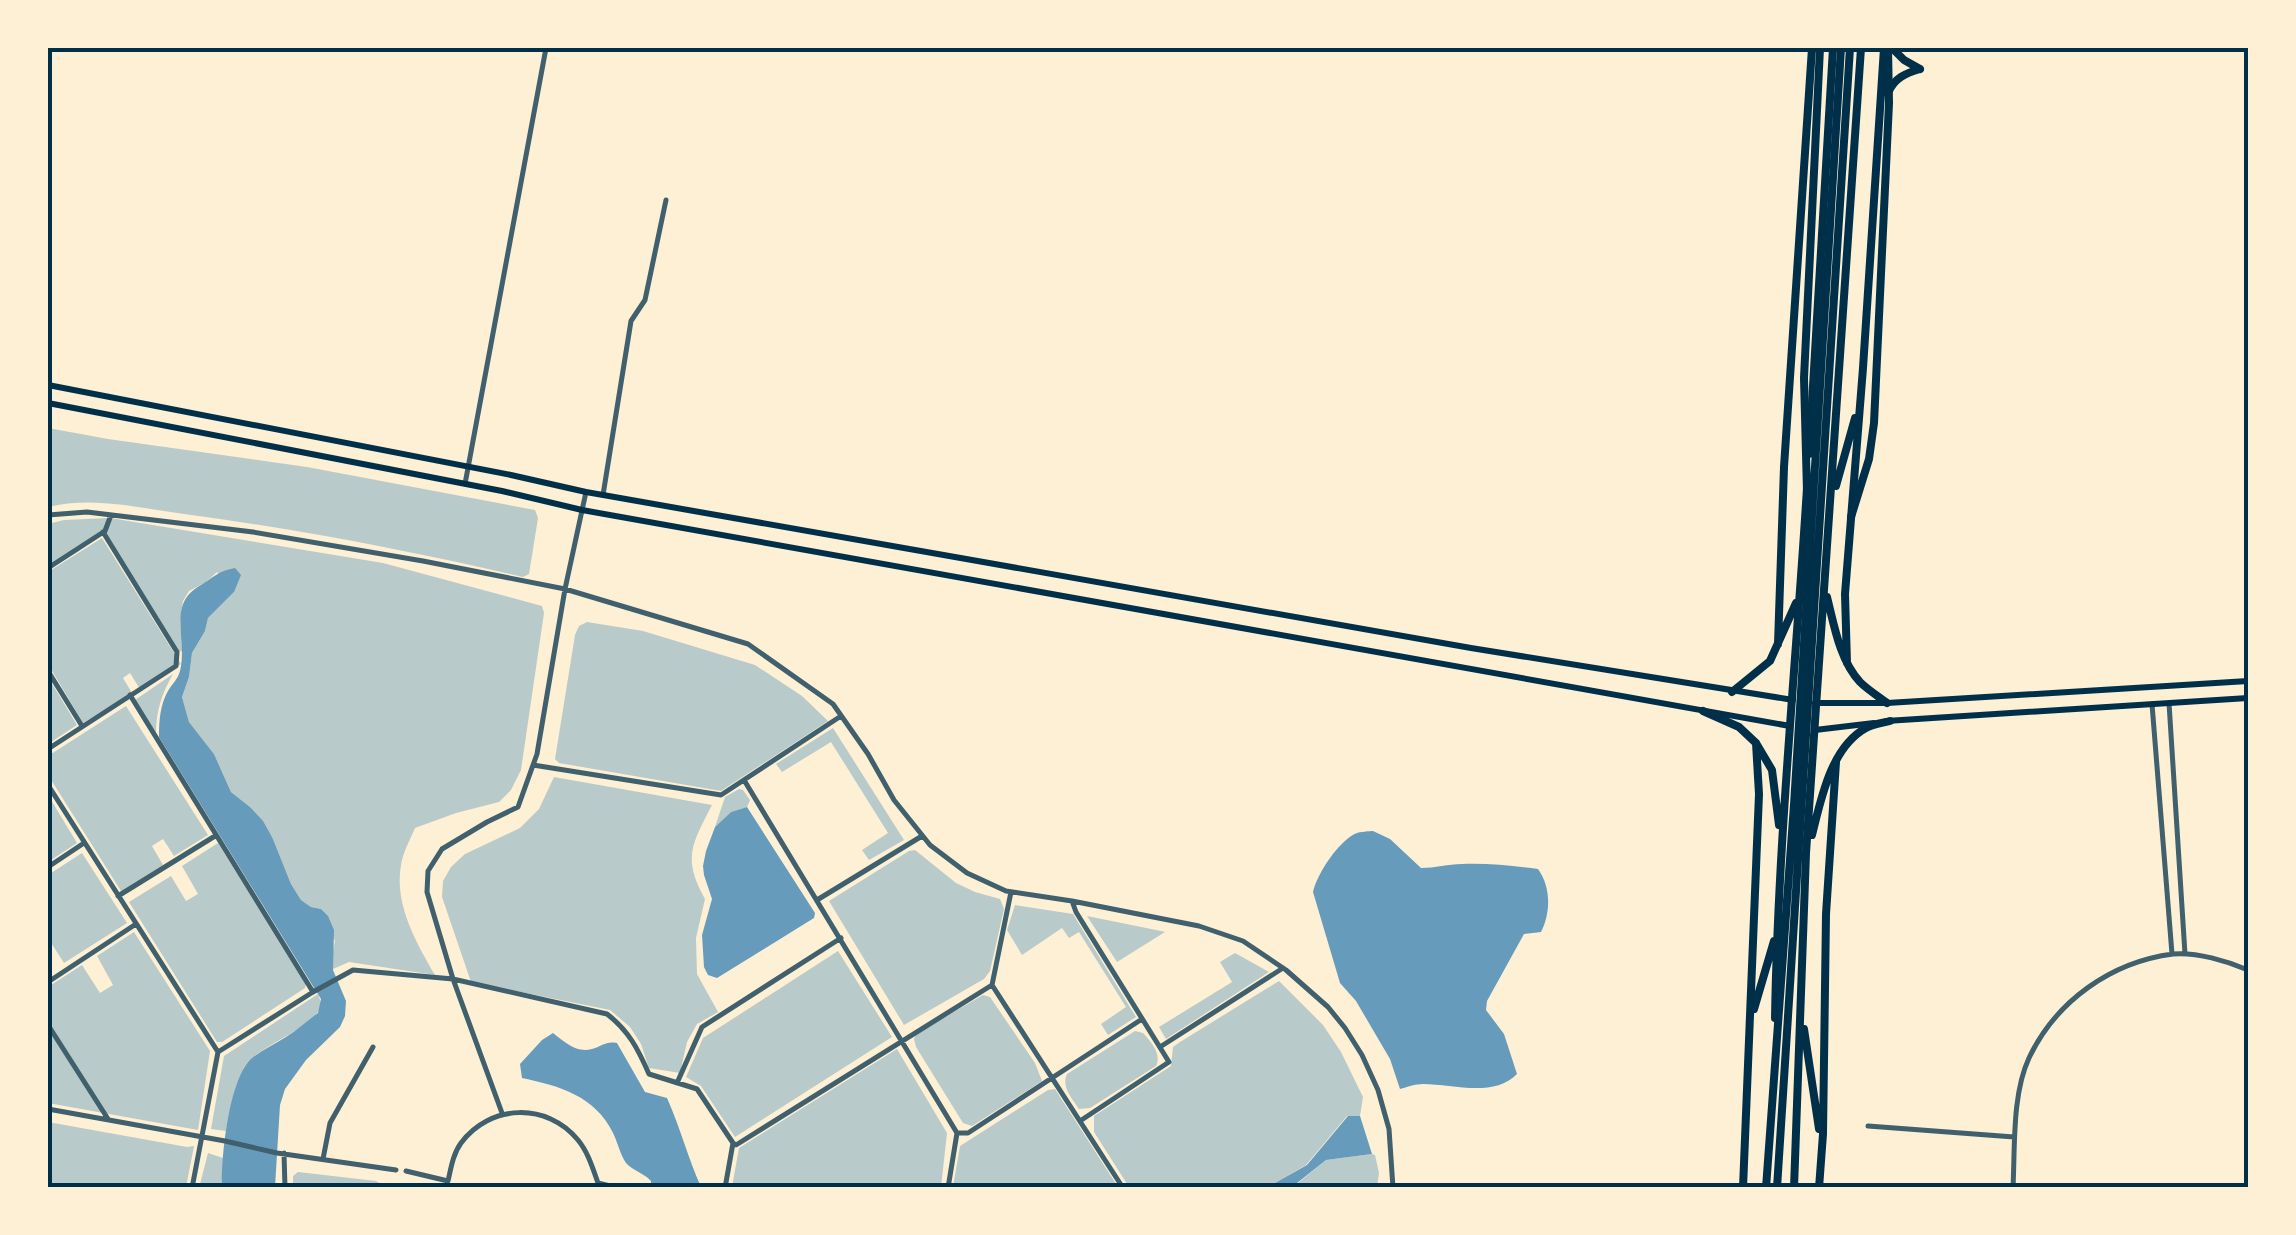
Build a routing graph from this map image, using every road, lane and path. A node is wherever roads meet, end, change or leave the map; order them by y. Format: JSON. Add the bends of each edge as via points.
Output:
{"nodes":[{"id":1,"x":546,"y":48,"type":"edge"},
{"id":2,"x":1812,"y":48,"type":"edge"},
{"id":3,"x":1820,"y":48,"type":"edge"},
{"id":4,"x":1837,"y":48,"type":"edge"},
{"id":5,"x":1850,"y":48,"type":"edge"},
{"id":6,"x":1861,"y":48,"type":"edge"},
{"id":7,"x":1888,"y":48,"type":"edge"},
{"id":8,"x":1880,"y":115,"type":"junction"},
{"id":9,"x":666,"y":200,"type":"dead end"},
{"id":10,"x":48,"y":385,"type":"edge"},
{"id":11,"x":1861,"y":396,"type":"junction"},
{"id":12,"x":48,"y":403,"type":"edge"},
{"id":13,"x":468,"y":466,"type":"junction"},
{"id":14,"x":465,"y":484,"type":"junction"},
{"id":15,"x":586,"y":492,"type":"junction"},
{"id":16,"x":1807,"y":492,"type":"junction"},
{"id":17,"x":603,"y":496,"type":"junction"},
{"id":18,"x":1831,"y":505,"type":"junction"},
{"id":19,"x":582,"y":510,"type":"junction"},
{"id":20,"x":48,"y":515,"type":"edge"},
{"id":21,"x":112,"y":515,"type":"junction"},
{"id":22,"x":1852,"y":517,"type":"junction"},
{"id":23,"x":103,"y":532,"type":"junction"},
{"id":24,"x":48,"y":568,"type":"edge"},
{"id":25,"x":1803,"y":569,"type":"junction"},
{"id":26,"x":1825,"y":588,"type":"junction"},
{"id":27,"x":565,"y":589,"type":"junction"},
{"id":28,"x":1778,"y":644,"type":"junction"},
{"id":29,"x":1847,"y":663,"type":"junction"},
{"id":30,"x":48,"y":670,"type":"edge"},
{"id":31,"x":2248,"y":681,"type":"edge"},
{"id":32,"x":1732,"y":692,"type":"junction"},
{"id":33,"x":130,"y":695,"type":"junction"},
{"id":34,"x":2248,"y":698,"type":"edge"},
{"id":35,"x":1790,"y":700,"type":"junction"},
{"id":36,"x":1887,"y":702,"type":"junction"},
{"id":37,"x":1817,"y":703,"type":"junction"},
{"id":38,"x":2169,"y":703,"type":"junction"},
{"id":39,"x":2152,"y":704,"type":"junction"},
{"id":40,"x":1703,"y":710,"type":"junction"},
{"id":41,"x":841,"y":716,"type":"junction"},
{"id":42,"x":1890,"y":721,"type":"junction"},
{"id":43,"x":82,"y":726,"type":"junction"},
{"id":44,"x":1790,"y":726,"type":"junction"},
{"id":45,"x":1815,"y":730,"type":"junction"},
{"id":46,"x":1756,"y":743,"type":"junction"},
{"id":47,"x":48,"y":749,"type":"edge"},
{"id":48,"x":1836,"y":762,"type":"junction"},
{"id":49,"x":533,"y":765,"type":"junction"},
{"id":50,"x":744,"y":780,"type":"junction"},
{"id":51,"x":48,"y":785,"type":"edge"},
{"id":52,"x":215,"y":836,"type":"junction"},
{"id":53,"x":922,"y":836,"type":"junction"},
{"id":54,"x":84,"y":842,"type":"junction"},
{"id":55,"x":1782,"y":846,"type":"junction"},
{"id":56,"x":1806,"y":854,"type":"junction"},
{"id":57,"x":48,"y":867,"type":"edge"},
{"id":58,"x":1010,"y":892,"type":"junction"},
{"id":59,"x":118,"y":896,"type":"junction"},
{"id":60,"x":817,"y":900,"type":"junction"},
{"id":61,"x":1072,"y":901,"type":"junction"},
{"id":62,"x":136,"y":924,"type":"junction"},
{"id":63,"x":1776,"y":932,"type":"junction"},
{"id":64,"x":841,"y":938,"type":"junction"},
{"id":65,"x":2172,"y":954,"type":"junction"},
{"id":66,"x":2185,"y":954,"type":"junction"},
{"id":67,"x":1283,"y":968,"type":"junction"},
{"id":68,"x":2248,"y":970,"type":"edge"},
{"id":69,"x":454,"y":979,"type":"junction"},
{"id":70,"x":48,"y":982,"type":"edge"},
{"id":71,"x":992,"y":985,"type":"junction"},
{"id":72,"x":314,"y":991,"type":"junction"},
{"id":73,"x":1801,"y":1008,"type":"junction"},
{"id":74,"x":1142,"y":1019,"type":"junction"},
{"id":75,"x":48,"y":1025,"type":"edge"},
{"id":76,"x":1749,"y":1026,"type":"junction"},
{"id":77,"x":903,"y":1040,"type":"junction"},
{"id":78,"x":373,"y":1047,"type":"dead end"},
{"id":79,"x":1160,"y":1047,"type":"junction"},
{"id":80,"x":218,"y":1052,"type":"junction"},
{"id":81,"x":1052,"y":1078,"type":"junction"},
{"id":82,"x":678,"y":1083,"type":"junction"},
{"id":83,"x":48,"y":1109,"type":"edge"},
{"id":84,"x":502,"y":1113,"type":"junction"},
{"id":85,"x":109,"y":1120,"type":"junction"},
{"id":86,"x":1080,"y":1121,"type":"junction"},
{"id":87,"x":1868,"y":1126,"type":"dead end"},
{"id":88,"x":957,"y":1133,"type":"junction"},
{"id":89,"x":202,"y":1137,"type":"junction"},
{"id":90,"x":2016,"y":1137,"type":"junction"},
{"id":91,"x":733,"y":1144,"type":"junction"},
{"id":92,"x":1822,"y":1149,"type":"junction"},
{"id":93,"x":284,"y":1153,"type":"junction"},
{"id":94,"x":323,"y":1159,"type":"junction"},
{"id":95,"x":396,"y":1170,"type":"dead end"},
{"id":96,"x":406,"y":1171,"type":"dead end"},
{"id":97,"x":192,"y":1188,"type":"edge"},
{"id":98,"x":284,"y":1188,"type":"edge"},
{"id":99,"x":618,"y":1188,"type":"edge"},
{"id":100,"x":725,"y":1188,"type":"edge"},
{"id":101,"x":948,"y":1188,"type":"edge"},
{"id":102,"x":1122,"y":1188,"type":"edge"},
{"id":103,"x":1393,"y":1188,"type":"edge"},
{"id":104,"x":1742,"y":1188,"type":"edge"},
{"id":105,"x":1771,"y":1188,"type":"edge"},
{"id":106,"x":1794,"y":1188,"type":"edge"},
{"id":107,"x":1819,"y":1188,"type":"edge"},
{"id":108,"x":2013,"y":1188,"type":"edge"}],
"edges":[{"from":1,"to":13,"type":"street"},
{"from":2,"to":28,"type":"main road"},
{"from":3,"to":16,"type":"main road","via":[[1804,378]]},
{"from":4,"to":16,"type":"main road"},
{"from":4,"to":105,"type":"main road"},
{"from":5,"to":105,"type":"main road"},
{"from":6,"to":18,"type":"main road"},
{"from":7,"to":8,"type":"main road"},
{"from":7,"to":8,"type":"main road","via":[[1920,69],[1891,86]]},
{"from":7,"to":22,"type":"main road","via":[[1872,441]]},
{"from":8,"to":11,"type":"main road"},
{"from":9,"to":17,"type":"street","via":[[645,300],[630,321]]},
{"from":10,"to":13,"type":"main road"},
{"from":11,"to":18,"type":"main road"},
{"from":11,"to":22,"type":"main road"},
{"from":12,"to":14,"type":"main road"},
{"from":13,"to":14,"type":"street"},
{"from":13,"to":15,"type":"main road"},
{"from":14,"to":19,"type":"main road"},
{"from":15,"to":17,"type":"main road"},
{"from":15,"to":19,"type":"street"},
{"from":16,"to":25,"type":"main road"},
{"from":17,"to":32,"type":"main road"},
{"from":18,"to":26,"type":"main road"},
{"from":19,"to":27,"type":"street"},
{"from":19,"to":40,"type":"main road"},
{"from":20,"to":21,"type":"street"},
{"from":21,"to":23,"type":"street"},
{"from":21,"to":27,"type":"street","via":[[253,532]]},
{"from":22,"to":29,"type":"main road"},
{"from":23,"to":24,"type":"street"},
{"from":23,"to":33,"type":"street","via":[[178,652],[176,666]]},
{"from":25,"to":28,"type":"main road"},
{"from":25,"to":35,"type":"main road"},
{"from":26,"to":29,"type":"main road"},
{"from":26,"to":37,"type":"main road"},
{"from":27,"to":41,"type":"street","via":[[748,644]]},
{"from":27,"to":49,"type":"street"},
{"from":28,"to":32,"type":"main road","via":[[1770,661]]},
{"from":29,"to":36,"type":"main road"},
{"from":30,"to":43,"type":"street"},
{"from":31,"to":36,"type":"main road"},
{"from":32,"to":35,"type":"main road"},
{"from":33,"to":43,"type":"street"},
{"from":33,"to":52,"type":"street"},
{"from":34,"to":38,"type":"main road"},
{"from":35,"to":37,"type":"main road"},
{"from":35,"to":44,"type":"main road"},
{"from":36,"to":37,"type":"main road"},
{"from":37,"to":45,"type":"main road"},
{"from":38,"to":39,"type":"main road"},
{"from":38,"to":66,"type":"street"},
{"from":39,"to":42,"type":"main road"},
{"from":39,"to":65,"type":"street"},
{"from":40,"to":44,"type":"main road"},
{"from":40,"to":46,"type":"main road","via":[[1739,726]]},
{"from":41,"to":50,"type":"street"},
{"from":41,"to":53,"type":"street"},
{"from":42,"to":45,"type":"main road"},
{"from":42,"to":48,"type":"main road","via":[[1866,728]]},
{"from":43,"to":47,"type":"street"},
{"from":44,"to":45,"type":"main road"},
{"from":44,"to":55,"type":"main road"},
{"from":45,"to":56,"type":"main road"},
{"from":46,"to":55,"type":"main road","via":[[1772,770]]},
{"from":46,"to":76,"type":"main road"},
{"from":48,"to":56,"type":"main road"},
{"from":48,"to":92,"type":"main road"},
{"from":49,"to":50,"type":"street","via":[[721,795]]},
{"from":49,"to":69,"type":"street","via":[[518,807],[442,849],[428,871],[427,892]]},
{"from":50,"to":60,"type":"street"},
{"from":51,"to":54,"type":"street"},
{"from":52,"to":59,"type":"street"},
{"from":52,"to":72,"type":"street"},
{"from":53,"to":58,"type":"street","via":[[967,874]]},
{"from":53,"to":60,"type":"street"},
{"from":54,"to":57,"type":"street"},
{"from":54,"to":59,"type":"street"},
{"from":55,"to":63,"type":"main road"},
{"from":56,"to":73,"type":"main road"},
{"from":58,"to":61,"type":"street"},
{"from":58,"to":71,"type":"street"},
{"from":59,"to":62,"type":"street"},
{"from":60,"to":64,"type":"street"},
{"from":61,"to":67,"type":"street","via":[[1199,926],[1243,941]]},
{"from":61,"to":74,"type":"street"},
{"from":62,"to":70,"type":"street"},
{"from":62,"to":80,"type":"street"},
{"from":63,"to":76,"type":"main road"},
{"from":63,"to":105,"type":"main road"},
{"from":64,"to":77,"type":"street"},
{"from":64,"to":82,"type":"street","via":[[702,1027]]},
{"from":65,"to":66,"type":"street"},
{"from":65,"to":90,"type":"street","via":[[2098,980],[2052,1023],[2028,1060]]},
{"from":66,"to":68,"type":"street"},
{"from":67,"to":79,"type":"street"},
{"from":67,"to":103,"type":"street","via":[[1328,1007],[1362,1054],[1389,1129]]},
{"from":69,"to":72,"type":"street","via":[[353,970]]},
{"from":69,"to":82,"type":"street","via":[[608,1014],[634,1040],[649,1074]]},
{"from":69,"to":84,"type":"street"},
{"from":71,"to":77,"type":"street"},
{"from":71,"to":81,"type":"street"},
{"from":72,"to":80,"type":"street"},
{"from":73,"to":92,"type":"main road"},
{"from":73,"to":106,"type":"main road"},
{"from":74,"to":79,"type":"street"},
{"from":74,"to":81,"type":"street"},
{"from":75,"to":85,"type":"street"},
{"from":76,"to":104,"type":"main road"},
{"from":77,"to":88,"type":"street"},
{"from":77,"to":91,"type":"street"},
{"from":78,"to":94,"type":"street","via":[[330,1123]]},
{"from":79,"to":86,"type":"street","via":[[1168,1062]]},
{"from":80,"to":89,"type":"street"},
{"from":81,"to":86,"type":"street"},
{"from":81,"to":88,"type":"street","via":[[968,1133]]},
{"from":82,"to":91,"type":"street","via":[[696,1089]]},
{"from":83,"to":85,"type":"street"},
{"from":84,"to":96,"type":"street","via":[[460,1144],[448,1181]]},
{"from":84,"to":99,"type":"street","via":[[554,1119],[578,1139],[598,1184]]},
{"from":85,"to":89,"type":"street"},
{"from":86,"to":102,"type":"street"},
{"from":87,"to":90,"type":"street"},
{"from":88,"to":101,"type":"street"},
{"from":89,"to":93,"type":"street"},
{"from":89,"to":97,"type":"street"},
{"from":90,"to":108,"type":"street"},
{"from":91,"to":100,"type":"street"},
{"from":92,"to":107,"type":"main road"},
{"from":93,"to":94,"type":"street"},
{"from":93,"to":98,"type":"street"},
{"from":94,"to":95,"type":"street"}]}
